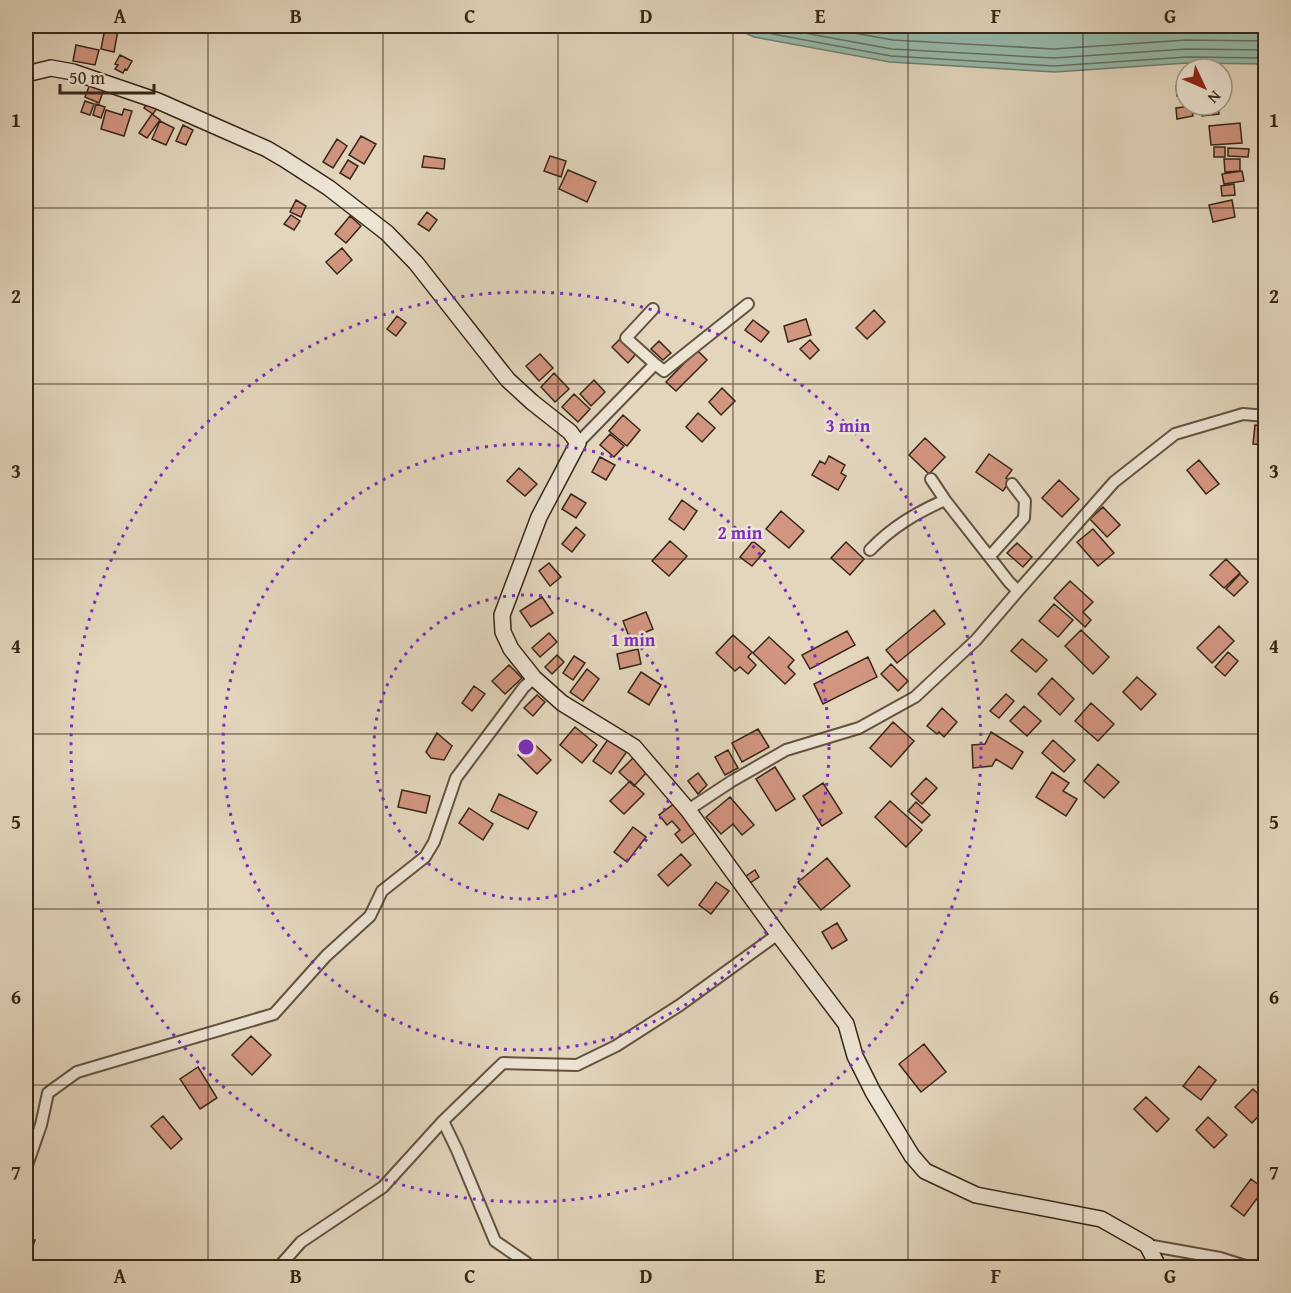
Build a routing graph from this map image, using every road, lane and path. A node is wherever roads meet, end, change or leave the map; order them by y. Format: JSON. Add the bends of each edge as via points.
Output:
{"nodes":[{"id":1,"x":26,"y":74,"type":"edge"},
{"id":2,"x":748,"y":304,"type":"dead end"},
{"id":3,"x":653,"y":309,"type":"dead end"},
{"id":4,"x":655,"y":364,"type":"junction"},
{"id":5,"x":1266,"y":416,"type":"edge"},
{"id":6,"x":578,"y":443,"type":"junction"},
{"id":7,"x":931,"y":479,"type":"dead end"},
{"id":8,"x":1012,"y":484,"type":"dead end"},
{"id":9,"x":945,"y":500,"type":"junction"},
{"id":10,"x":870,"y":550,"type":"dead end"},
{"id":11,"x":990,"y":556,"type":"junction"},
{"id":12,"x":1018,"y":591,"type":"junction"},
{"id":13,"x":534,"y":678,"type":"junction"},
{"id":14,"x":688,"y":810,"type":"junction"},
{"id":15,"x":778,"y":934,"type":"junction"},
{"id":16,"x":442,"y":1121,"type":"junction"},
{"id":17,"x":26,"y":1168,"type":"edge"},
{"id":18,"x":1147,"y":1245,"type":"junction"},
{"id":19,"x":279,"y":1268,"type":"edge"},
{"id":20,"x":529,"y":1268,"type":"edge"},
{"id":21,"x":1159,"y":1268,"type":"edge"},
{"id":22,"x":1252,"y":1268,"type":"edge"}],
"edges":[{"from":1,"to":6,"type":"main road","via":[[51,68],[73,72],[158,101],[267,149],[329,188],[387,233],[416,263],[503,374]]},
{"from":2,"to":4,"type":"street","via":[[664,371]]},
{"from":3,"to":4,"type":"street","via":[[627,338]]},
{"from":4,"to":6,"type":"street"},
{"from":5,"to":12,"type":"street","via":[[1243,414],[1174,434],[1114,483]]},
{"from":6,"to":13,"type":"main road","via":[[540,517],[502,615],[503,632],[511,649]]},
{"from":7,"to":9,"type":"street"},
{"from":8,"to":11,"type":"street","via":[[1024,501],[1024,518]]},
{"from":9,"to":10,"type":"street","via":[[885,534]]},
{"from":9,"to":11,"type":"street"},
{"from":11,"to":12,"type":"street"},
{"from":12,"to":14,"type":"street","via":[[976,640],[915,697],[859,728],[786,750]]},
{"from":13,"to":14,"type":"main road","via":[[562,703],[634,747]]},
{"from":13,"to":17,"type":"street","via":[[456,778],[425,857],[382,891],[370,916],[326,956],[274,1014],[77,1072],[48,1093]]},
{"from":14,"to":15,"type":"main road"},
{"from":15,"to":16,"type":"street","via":[[680,1005],[616,1046],[577,1065],[502,1063]]},
{"from":15,"to":18,"type":"main road","via":[[846,1024],[855,1056],[873,1092],[925,1171],[976,1195],[1101,1219]]},
{"from":16,"to":19,"type":"street","via":[[383,1187],[301,1242]]},
{"from":16,"to":20,"type":"street","via":[[495,1240]]},
{"from":18,"to":21,"type":"main road"},
{"from":18,"to":22,"type":"street"}]}
